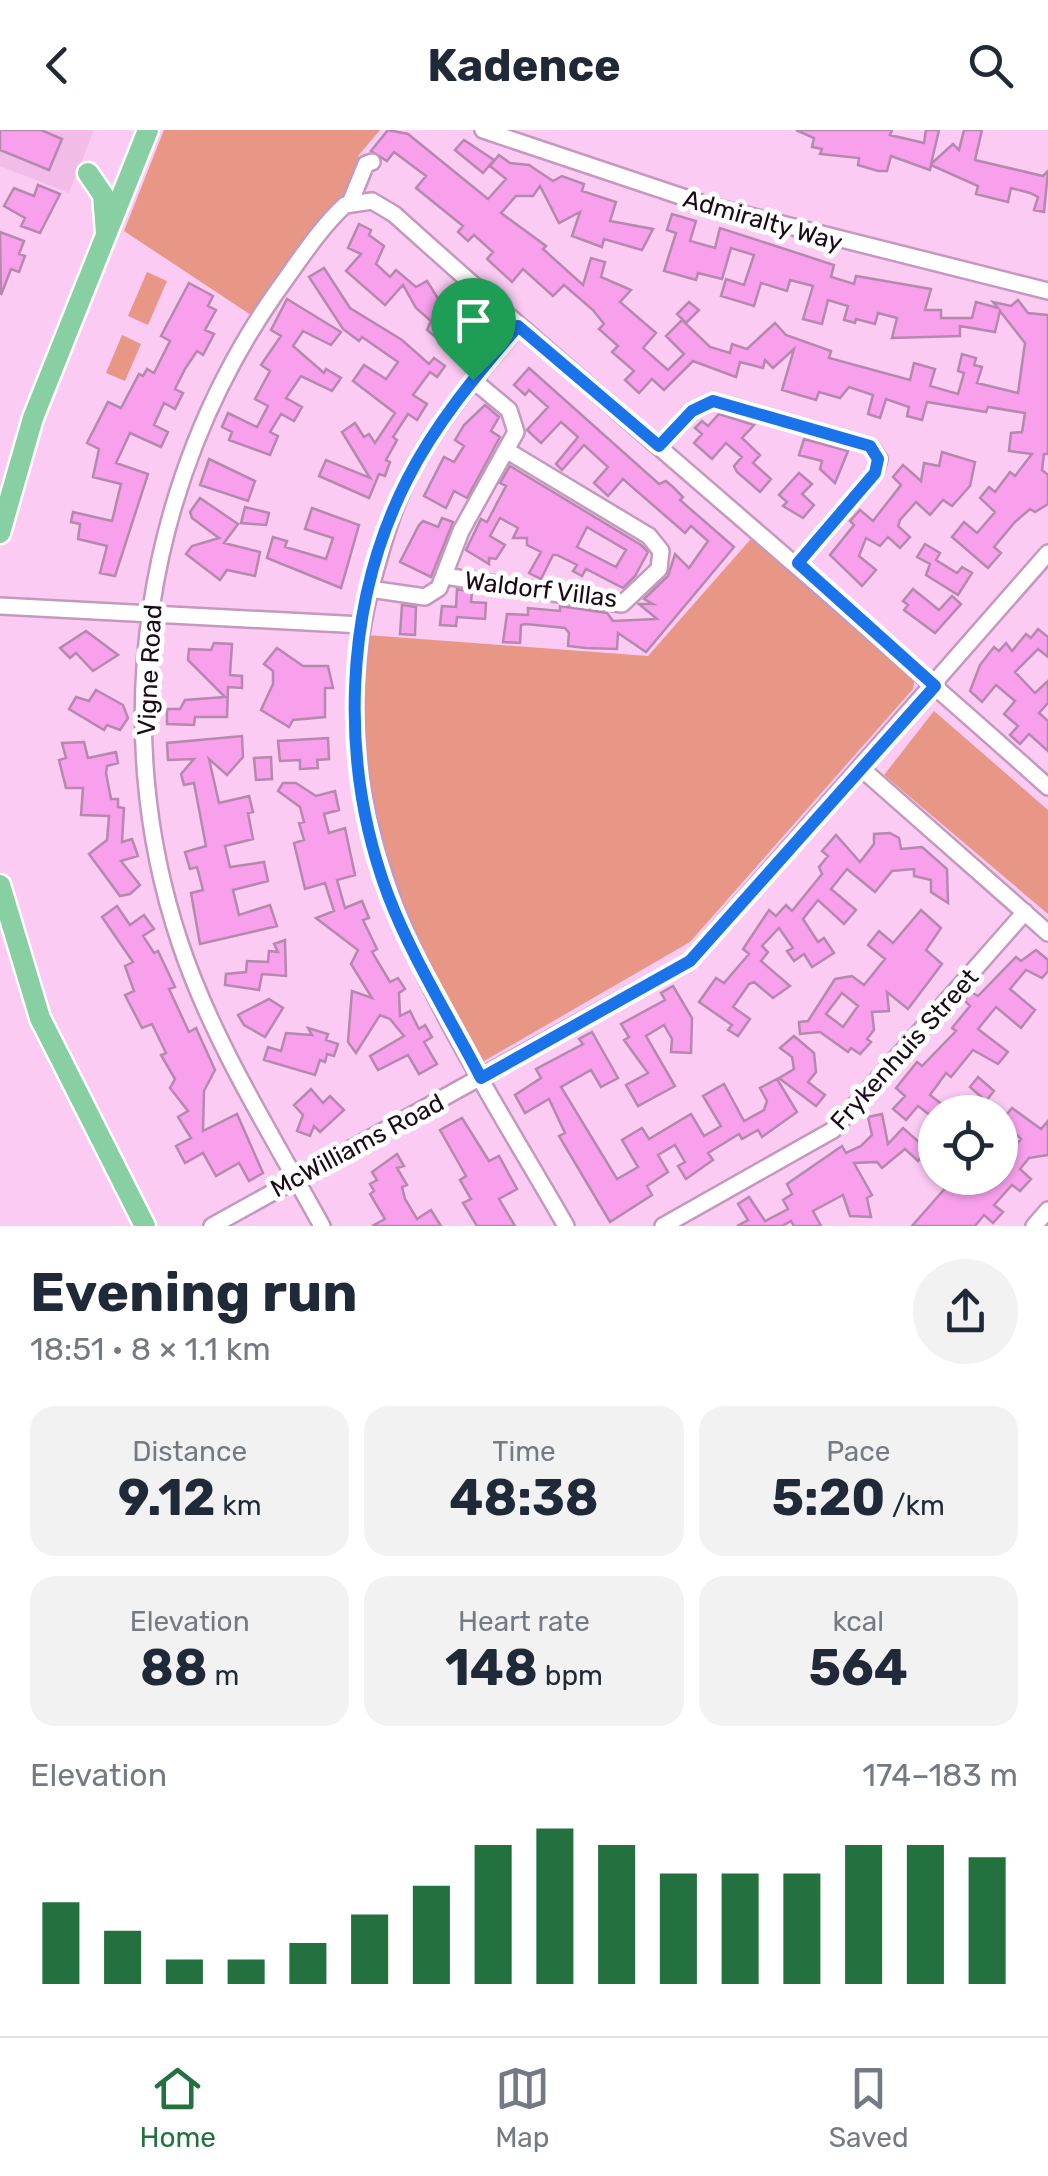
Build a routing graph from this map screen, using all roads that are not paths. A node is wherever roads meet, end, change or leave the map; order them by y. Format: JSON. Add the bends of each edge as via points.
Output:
{"nodes":[{"id":1,"x":148,"y":130,"type":"edge"},
{"id":2,"x":483,"y":130,"type":"edge"},
{"id":3,"x":372,"y":162,"type":"dead end"},
{"id":4,"x":88,"y":174,"type":"dead end"},
{"id":5,"x":356,"y":202,"type":"junction"},
{"id":6,"x":106,"y":240,"type":"junction"},
{"id":7,"x":1048,"y":291,"type":"edge"},
{"id":8,"x":518,"y":326,"type":"junction"},
{"id":9,"x":473,"y":380,"type":"junction"},
{"id":10,"x":659,"y":446,"type":"junction"},
{"id":11,"x":506,"y":450,"type":"junction"},
{"id":12,"x":0,"y":534,"type":"edge"},
{"id":13,"x":1048,"y":553,"type":"edge"},
{"id":14,"x":798,"y":563,"type":"junction"},
{"id":15,"x":445,"y":576,"type":"junction"},
{"id":16,"x":370,"y":589,"type":"junction"},
{"id":17,"x":0,"y":606,"type":"edge"},
{"id":18,"x":148,"y":612,"type":"junction"},
{"id":19,"x":362,"y":625,"type":"junction"},
{"id":20,"x":935,"y":686,"type":"junction"},
{"id":21,"x":862,"y":768,"type":"junction"},
{"id":22,"x":1048,"y":787,"type":"edge"},
{"id":23,"x":0,"y":885,"type":"edge"},
{"id":24,"x":1025,"y":912,"type":"junction"},
{"id":25,"x":1048,"y":933,"type":"edge"},
{"id":26,"x":481,"y":1078,"type":"junction"},
{"id":27,"x":295,"y":1176,"type":"junction"},
{"id":28,"x":1048,"y":1210,"type":"edge"},
{"id":29,"x":144,"y":1225,"type":"edge"},
{"id":30,"x":212,"y":1226,"type":"edge"},
{"id":31,"x":322,"y":1226,"type":"edge"},
{"id":32,"x":566,"y":1226,"type":"edge"},
{"id":33,"x":663,"y":1226,"type":"edge"},
{"id":34,"x":1034,"y":1226,"type":"edge"}],
"edges":[{"from":1,"to":6,"type":"main road"},
{"from":2,"to":7,"type":"street","name":"Admiralty Way","via":[[710,206]]},
{"from":3,"to":5,"type":"street","name":"Vigne Road","via":[[353,187]]},
{"from":4,"to":6,"type":"main road","via":[[102,195]]},
{"from":5,"to":8,"type":"street","via":[[372,201],[394,214]]},
{"from":5,"to":18,"type":"street","name":"Vigne Road","via":[[317,237],[257,320],[202,418],[171,509]]},
{"from":6,"to":12,"type":"main road","via":[[32,418]]},
{"from":8,"to":9,"type":"street"},
{"from":8,"to":10,"type":"street"},
{"from":9,"to":11,"type":"street","via":[[514,417],[516,432]]},
{"from":9,"to":16,"type":"street","via":[[404,485]]},
{"from":10,"to":14,"type":"street"},
{"from":10,"to":14,"type":"street","via":[[692,411],[713,401],[870,446],[878,459],[875,473]]},
{"from":11,"to":15,"type":"street","name":"Waldorf Villas"},
{"from":11,"to":15,"type":"street","name":"Waldorf Villas","via":[[649,536],[661,551],[659,569],[622,604]]},
{"from":13,"to":20,"type":"street","name":"McWilliams Road"},
{"from":14,"to":20,"type":"street"},
{"from":15,"to":16,"type":"street","name":"Waldorf Villas","via":[[425,597]]},
{"from":16,"to":19,"type":"street"},
{"from":17,"to":18,"type":"street"},
{"from":18,"to":19,"type":"street"},
{"from":18,"to":27,"type":"street","name":"Vigne Road","via":[[142,722],[172,919],[234,1066]]},
{"from":19,"to":26,"type":"street","via":[[354,740],[368,828],[400,923]]},
{"from":20,"to":21,"type":"street","name":"McWilliams Road"},
{"from":20,"to":22,"type":"street"},
{"from":21,"to":24,"type":"street"},
{"from":21,"to":26,"type":"street","name":"McWilliams Road","via":[[690,961]]},
{"from":23,"to":29,"type":"main road","via":[[40,1018]]},
{"from":24,"to":25,"type":"street"},
{"from":24,"to":33,"type":"street","name":"Frykenhuis Street","via":[[834,1130]]},
{"from":26,"to":27,"type":"street","name":"McWilliams Road"},
{"from":26,"to":32,"type":"street"},
{"from":27,"to":30,"type":"street","name":"McWilliams Road"},
{"from":27,"to":31,"type":"street","name":"Vigne Road"},
{"from":28,"to":34,"type":"street"}]}
